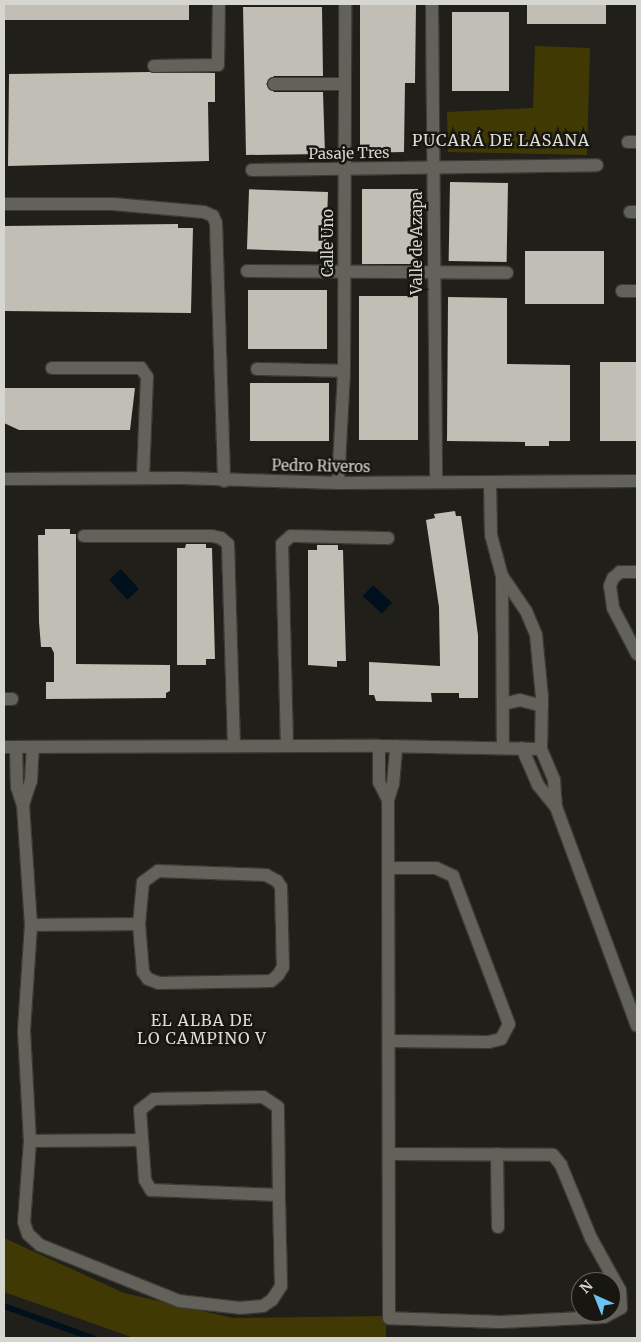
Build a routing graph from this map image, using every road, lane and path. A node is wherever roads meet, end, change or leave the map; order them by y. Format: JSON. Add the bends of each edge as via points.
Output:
{"nodes":[{"id":1,"x":219,"y":4,"type":"edge"},
{"id":2,"x":344,"y":4,"type":"edge"},
{"id":3,"x":432,"y":4,"type":"edge"},
{"id":4,"x":154,"y":66,"type":"dead end"},
{"id":5,"x":274,"y":84,"type":"dead end"},
{"id":6,"x":344,"y":84,"type":"junction"},
{"id":7,"x":597,"y":165,"type":"dead end"},
{"id":8,"x":433,"y":168,"type":"junction"},
{"id":9,"x":344,"y":169,"type":"junction"},
{"id":10,"x":252,"y":170,"type":"dead end"},
{"id":11,"x":4,"y":204,"type":"edge"},
{"id":12,"x":247,"y":270,"type":"dead end"},
{"id":13,"x":344,"y":272,"type":"junction"},
{"id":14,"x":433,"y":272,"type":"junction"},
{"id":15,"x":507,"y":272,"type":"dead end"},
{"id":16,"x":622,"y":290,"type":"dead end"},
{"id":17,"x":637,"y":290,"type":"edge"},
{"id":18,"x":52,"y":368,"type":"dead end"},
{"id":19,"x":257,"y":369,"type":"dead end"},
{"id":20,"x":344,"y":371,"type":"junction"},
{"id":21,"x":143,"y":478,"type":"junction"},
{"id":22,"x":4,"y":479,"type":"edge"},
{"id":23,"x":224,"y":481,"type":"junction"},
{"id":24,"x":637,"y":481,"type":"edge"},
{"id":25,"x":436,"y":482,"type":"junction"},
{"id":26,"x":490,"y":482,"type":"junction"},
{"id":27,"x":338,"y":483,"type":"junction"},
{"id":28,"x":84,"y":536,"type":"dead end"},
{"id":29,"x":388,"y":538,"type":"dead end"},
{"id":30,"x":637,"y":572,"type":"edge"},
{"id":31,"x":502,"y":576,"type":"junction"},
{"id":32,"x":637,"y":654,"type":"edge"},
{"id":33,"x":503,"y":704,"type":"junction"},
{"id":34,"x":542,"y":706,"type":"junction"},
{"id":35,"x":234,"y":746,"type":"junction"},
{"id":36,"x":287,"y":746,"type":"junction"},
{"id":37,"x":379,"y":746,"type":"junction"},
{"id":38,"x":396,"y":746,"type":"junction"},
{"id":39,"x":10,"y":747,"type":"edge"},
{"id":40,"x":33,"y":747,"type":"junction"},
{"id":41,"x":503,"y":748,"type":"junction"},
{"id":42,"x":522,"y":748,"type":"junction"},
{"id":43,"x":541,"y":749,"type":"junction"},
{"id":44,"x":388,"y":800,"type":"junction"},
{"id":45,"x":24,"y":804,"type":"junction"},
{"id":46,"x":556,"y":807,"type":"junction"},
{"id":47,"x":388,"y":868,"type":"junction"},
{"id":48,"x":139,"y":924,"type":"junction"},
{"id":49,"x":31,"y":925,"type":"junction"},
{"id":50,"x":637,"y":1026,"type":"edge"},
{"id":51,"x":389,"y":1041,"type":"junction"},
{"id":52,"x":142,"y":1140,"type":"junction"},
{"id":53,"x":30,"y":1141,"type":"junction"},
{"id":54,"x":390,"y":1154,"type":"junction"},
{"id":55,"x":497,"y":1154,"type":"junction"},
{"id":56,"x":279,"y":1195,"type":"junction"},
{"id":57,"x":498,"y":1227,"type":"dead end"}],
"edges":[{"from":1,"to":4,"type":"street","via":[[218,65]]},
{"from":2,"to":6,"type":"street","name":"Calle Uno"},
{"from":3,"to":8,"type":"street","name":"Valle de Azapa"},
{"from":5,"to":6,"type":"street"},
{"from":6,"to":9,"type":"street","name":"Calle Uno"},
{"from":7,"to":8,"type":"street","name":"Pasaje Tres"},
{"from":8,"to":9,"type":"street","name":"Pasaje Tres"},
{"from":8,"to":14,"type":"street","name":"Valle de Azapa"},
{"from":9,"to":10,"type":"street","name":"Pasaje Tres"},
{"from":9,"to":13,"type":"street","name":"Calle Uno"},
{"from":11,"to":23,"type":"street","via":[[113,204],[204,212],[213,216],[216,223]]},
{"from":12,"to":13,"type":"street"},
{"from":13,"to":14,"type":"street"},
{"from":13,"to":20,"type":"street","name":"Calle Uno"},
{"from":14,"to":15,"type":"street"},
{"from":14,"to":25,"type":"street","name":"Valle de Azapa"},
{"from":16,"to":17,"type":"street"},
{"from":18,"to":21,"type":"street","via":[[141,368],[147,377]]},
{"from":19,"to":20,"type":"street"},
{"from":20,"to":27,"type":"street","name":"Calle Uno"},
{"from":21,"to":22,"type":"street","name":"Pedro Riveros"},
{"from":21,"to":23,"type":"street","name":"Pedro Riveros"},
{"from":23,"to":27,"type":"street","name":"Pedro Riveros"},
{"from":24,"to":26,"type":"street","name":"Pedro Riveros"},
{"from":25,"to":26,"type":"street","name":"Pedro Riveros"},
{"from":25,"to":27,"type":"street","name":"Pedro Riveros"},
{"from":26,"to":31,"type":"street","via":[[491,535]]},
{"from":28,"to":35,"type":"street","via":[[212,536],[228,544]]},
{"from":29,"to":36,"type":"street","via":[[291,536],[282,544]]},
{"from":30,"to":32,"type":"street","via":[[620,572],[610,586],[613,608]]},
{"from":31,"to":33,"type":"street"},
{"from":31,"to":34,"type":"street","via":[[526,611],[536,635]]},
{"from":33,"to":34,"type":"street","via":[[520,700]]},
{"from":33,"to":41,"type":"street"},
{"from":34,"to":43,"type":"street"},
{"from":35,"to":36,"type":"street"},
{"from":35,"to":40,"type":"street"},
{"from":36,"to":37,"type":"street"},
{"from":37,"to":38,"type":"street"},
{"from":37,"to":44,"type":"street","via":[[379,782]]},
{"from":38,"to":41,"type":"street"},
{"from":38,"to":44,"type":"street","via":[[393,784]]},
{"from":39,"to":40,"type":"street"},
{"from":39,"to":45,"type":"street","via":[[17,787]]},
{"from":40,"to":45,"type":"street","via":[[31,781]]},
{"from":41,"to":42,"type":"street"},
{"from":42,"to":43,"type":"street"},
{"from":42,"to":46,"type":"street","via":[[538,785]]},
{"from":43,"to":46,"type":"street","via":[[554,780]]},
{"from":44,"to":47,"type":"street"},
{"from":45,"to":49,"type":"street"},
{"from":46,"to":50,"type":"street"},
{"from":47,"to":51,"type":"street"},
{"from":47,"to":51,"type":"street","via":[[436,868],[453,876],[509,1024],[501,1039],[489,1042]]},
{"from":48,"to":48,"type":"street","via":[[142,972],[159,983],[271,981],[283,967],[281,887],[266,875],[158,871],[144,882]]},
{"from":48,"to":49,"type":"street"},
{"from":49,"to":53,"type":"street","via":[[24,1031]]},
{"from":51,"to":54,"type":"street"},
{"from":52,"to":53,"type":"street"},
{"from":52,"to":56,"type":"street","via":[[145,1180],[151,1190]]},
{"from":52,"to":56,"type":"street","via":[[140,1110],[154,1099],[263,1098],[273,1102],[278,1107]]},
{"from":53,"to":56,"type":"street","via":[[24,1222],[34,1240],[179,1301],[240,1308],[263,1306],[272,1300],[281,1286]]},
{"from":54,"to":55,"type":"street"},
{"from":54,"to":55,"type":"street","via":[[389,1318],[501,1322],[604,1317],[616,1313],[623,1296],[587,1229],[558,1160],[545,1154]]},
{"from":55,"to":57,"type":"street"}]}
